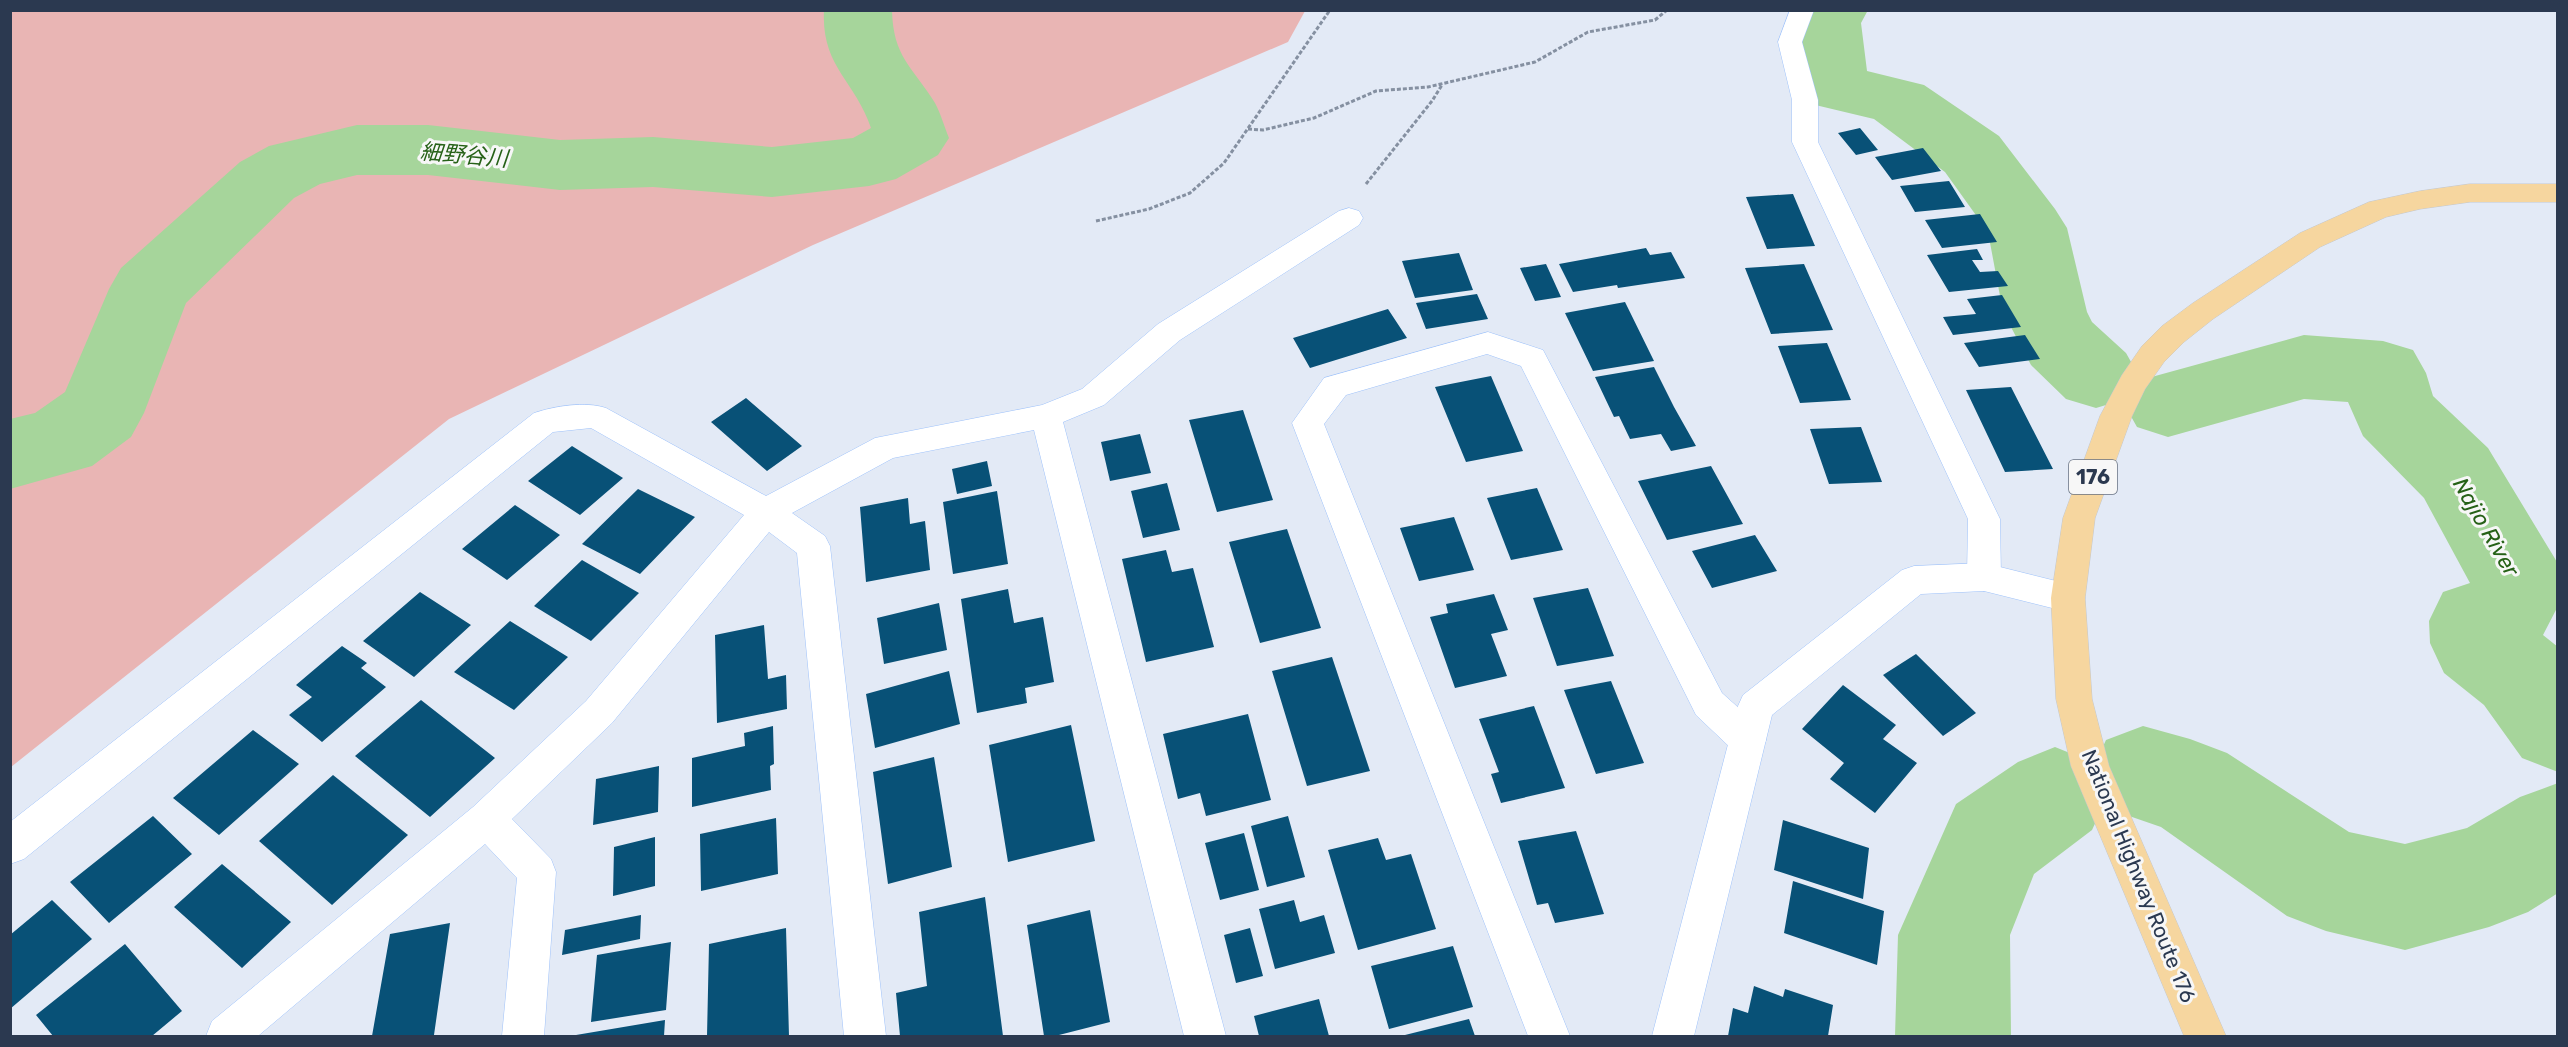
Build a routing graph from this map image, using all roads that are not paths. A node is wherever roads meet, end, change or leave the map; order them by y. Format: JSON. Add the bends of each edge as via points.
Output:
{"nodes":[{"id":1,"x":1802,"y":10,"type":"edge"},
{"id":2,"x":2558,"y":193,"type":"edge"},
{"id":3,"x":1349,"y":218,"type":"road end"},
{"id":4,"x":1046,"y":416,"type":"junction"},
{"id":5,"x":766,"y":512,"type":"junction"},
{"id":6,"x":1984,"y":577,"type":"junction"},
{"id":7,"x":2068,"y":598,"type":"junction"},
{"id":8,"x":1748,"y":740,"type":"junction"},
{"id":9,"x":486,"y":819,"type":"junction"},
{"id":10,"x":10,"y":846,"type":"edge"},
{"id":11,"x":227,"y":1036,"type":"edge"},
{"id":12,"x":523,"y":1036,"type":"edge"},
{"id":13,"x":865,"y":1036,"type":"edge"},
{"id":14,"x":1205,"y":1036,"type":"edge"},
{"id":15,"x":1549,"y":1036,"type":"edge"},
{"id":16,"x":1673,"y":1036,"type":"edge"},
{"id":17,"x":2205,"y":1036,"type":"edge"}],
"edges":[{"from":1,"to":6,"type":"street","via":[[1790,42],[1805,100],[1805,142],[1984,519]]},
{"from":2,"to":7,"type":"highway","name":"National Highway Route 176","number":"176","via":[[2470,193],[2379,209],[2310,240],[2173,334],[2148,361],[2116,416],[2079,518]]},
{"from":3,"to":4,"type":"street","via":[[1169,332],[1092,397]]},
{"from":4,"to":5,"type":"street","via":[[886,447]]},
{"from":4,"to":14,"type":"street"},
{"from":5,"to":9,"type":"street","via":[[599,712]]},
{"from":5,"to":10,"type":"street","via":[[595,416],[545,421]]},
{"from":5,"to":13,"type":"street","via":[[813,546]]},
{"from":6,"to":7,"type":"street"},
{"from":6,"to":8,"type":"street","via":[[1914,580],[1756,706]]},
{"from":7,"to":17,"type":"highway","name":"National Highway Route 176","number":"176","via":[[2074,699],[2090,766]]},
{"from":8,"to":15,"type":"street","via":[[1709,704],[1532,358],[1488,343],[1335,386],[1308,423]]},
{"from":8,"to":16,"type":"street"},
{"from":9,"to":11,"type":"street"},
{"from":9,"to":12,"type":"street","via":[[537,872]]}]}
